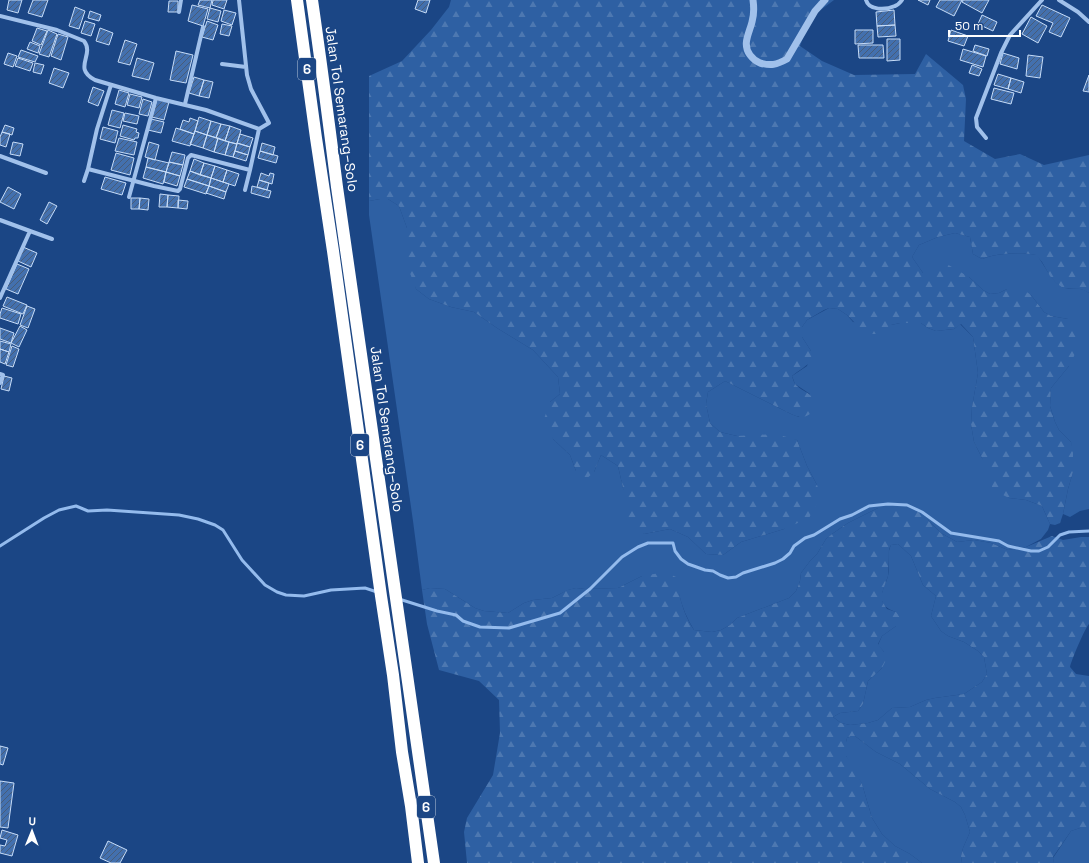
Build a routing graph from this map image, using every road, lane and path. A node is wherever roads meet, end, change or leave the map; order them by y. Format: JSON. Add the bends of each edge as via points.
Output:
{"nodes":[{"id":1,"x":181,"y":0,"type":"edge"},
{"id":2,"x":239,"y":0,"type":"edge"},
{"id":3,"x":297,"y":0,"type":"edge"},
{"id":4,"x":312,"y":0,"type":"edge"},
{"id":5,"x":753,"y":0,"type":"edge"},
{"id":6,"x":825,"y":0,"type":"edge"},
{"id":7,"x":866,"y":0,"type":"edge"},
{"id":8,"x":902,"y":0,"type":"edge"},
{"id":9,"x":1042,"y":0,"type":"edge"},
{"id":10,"x":1059,"y":0,"type":"edge"},
{"id":11,"x":179,"y":12,"type":"dead end"},
{"id":12,"x":0,"y":16,"type":"edge"},
{"id":13,"x":1089,"y":22,"type":"edge"},
{"id":14,"x":203,"y":27,"type":"dead end"},
{"id":15,"x":222,"y":64,"type":"dead end"},
{"id":16,"x":246,"y":67,"type":"junction"},
{"id":17,"x":110,"y":85,"type":"junction"},
{"id":18,"x":156,"y":98,"type":"junction"},
{"id":19,"x":185,"y":104,"type":"junction"},
{"id":20,"x":259,"y":129,"type":"junction"},
{"id":21,"x":986,"y":138,"type":"dead end"},
{"id":22,"x":0,"y":156,"type":"edge"},
{"id":23,"x":88,"y":169,"type":"junction"},
{"id":24,"x":250,"y":170,"type":"junction"},
{"id":25,"x":46,"y":173,"type":"dead end"},
{"id":26,"x":84,"y":181,"type":"dead end"},
{"id":27,"x":134,"y":181,"type":"junction"},
{"id":28,"x":245,"y":190,"type":"dead end"},
{"id":29,"x":129,"y":197,"type":"dead end"},
{"id":30,"x":0,"y":220,"type":"edge"},
{"id":31,"x":30,"y":231,"type":"junction"},
{"id":32,"x":52,"y":239,"type":"dead end"},
{"id":33,"x":0,"y":298,"type":"edge"},
{"id":34,"x":0,"y":374,"type":"edge"},
{"id":35,"x":0,"y":383,"type":"edge"},
{"id":36,"x":418,"y":863,"type":"edge"},
{"id":37,"x":434,"y":863,"type":"edge"}],
"edges":[{"from":1,"to":11,"type":"street"},
{"from":2,"to":16,"type":"street"},
{"from":3,"to":36,"type":"highway","name":"Jalan Tol Semarang–Solo","number":"6"},
{"from":4,"to":37,"type":"highway","name":"Jalan Tol Semarang–Solo","number":"6"},
{"from":5,"to":6,"type":"street","via":[[753,16],[746,48],[755,61],[769,65],[786,59],[815,11]]},
{"from":7,"to":8,"type":"street","via":[[872,7],[883,9]]},
{"from":9,"to":21,"type":"street","via":[[1015,28],[1001,53],[976,118],[977,127]]},
{"from":10,"to":13,"type":"street"},
{"from":12,"to":17,"type":"street","via":[[57,30],[84,42],[88,50],[84,66],[88,77]]},
{"from":14,"to":19,"type":"street"},
{"from":15,"to":16,"type":"street"},
{"from":16,"to":20,"type":"street","via":[[251,89],[269,123]]},
{"from":17,"to":18,"type":"street"},
{"from":17,"to":23,"type":"street"},
{"from":18,"to":19,"type":"street"},
{"from":18,"to":27,"type":"street"},
{"from":19,"to":20,"type":"street"},
{"from":20,"to":24,"type":"street"},
{"from":22,"to":25,"type":"street"},
{"from":23,"to":26,"type":"street"},
{"from":23,"to":27,"type":"street"},
{"from":24,"to":27,"type":"street","via":[[191,155],[179,191]]},
{"from":24,"to":28,"type":"street"},
{"from":27,"to":29,"type":"street"},
{"from":30,"to":31,"type":"street"},
{"from":31,"to":32,"type":"street"},
{"from":31,"to":33,"type":"street"},
{"from":34,"to":35,"type":"street","via":[[3,375]]}]}
